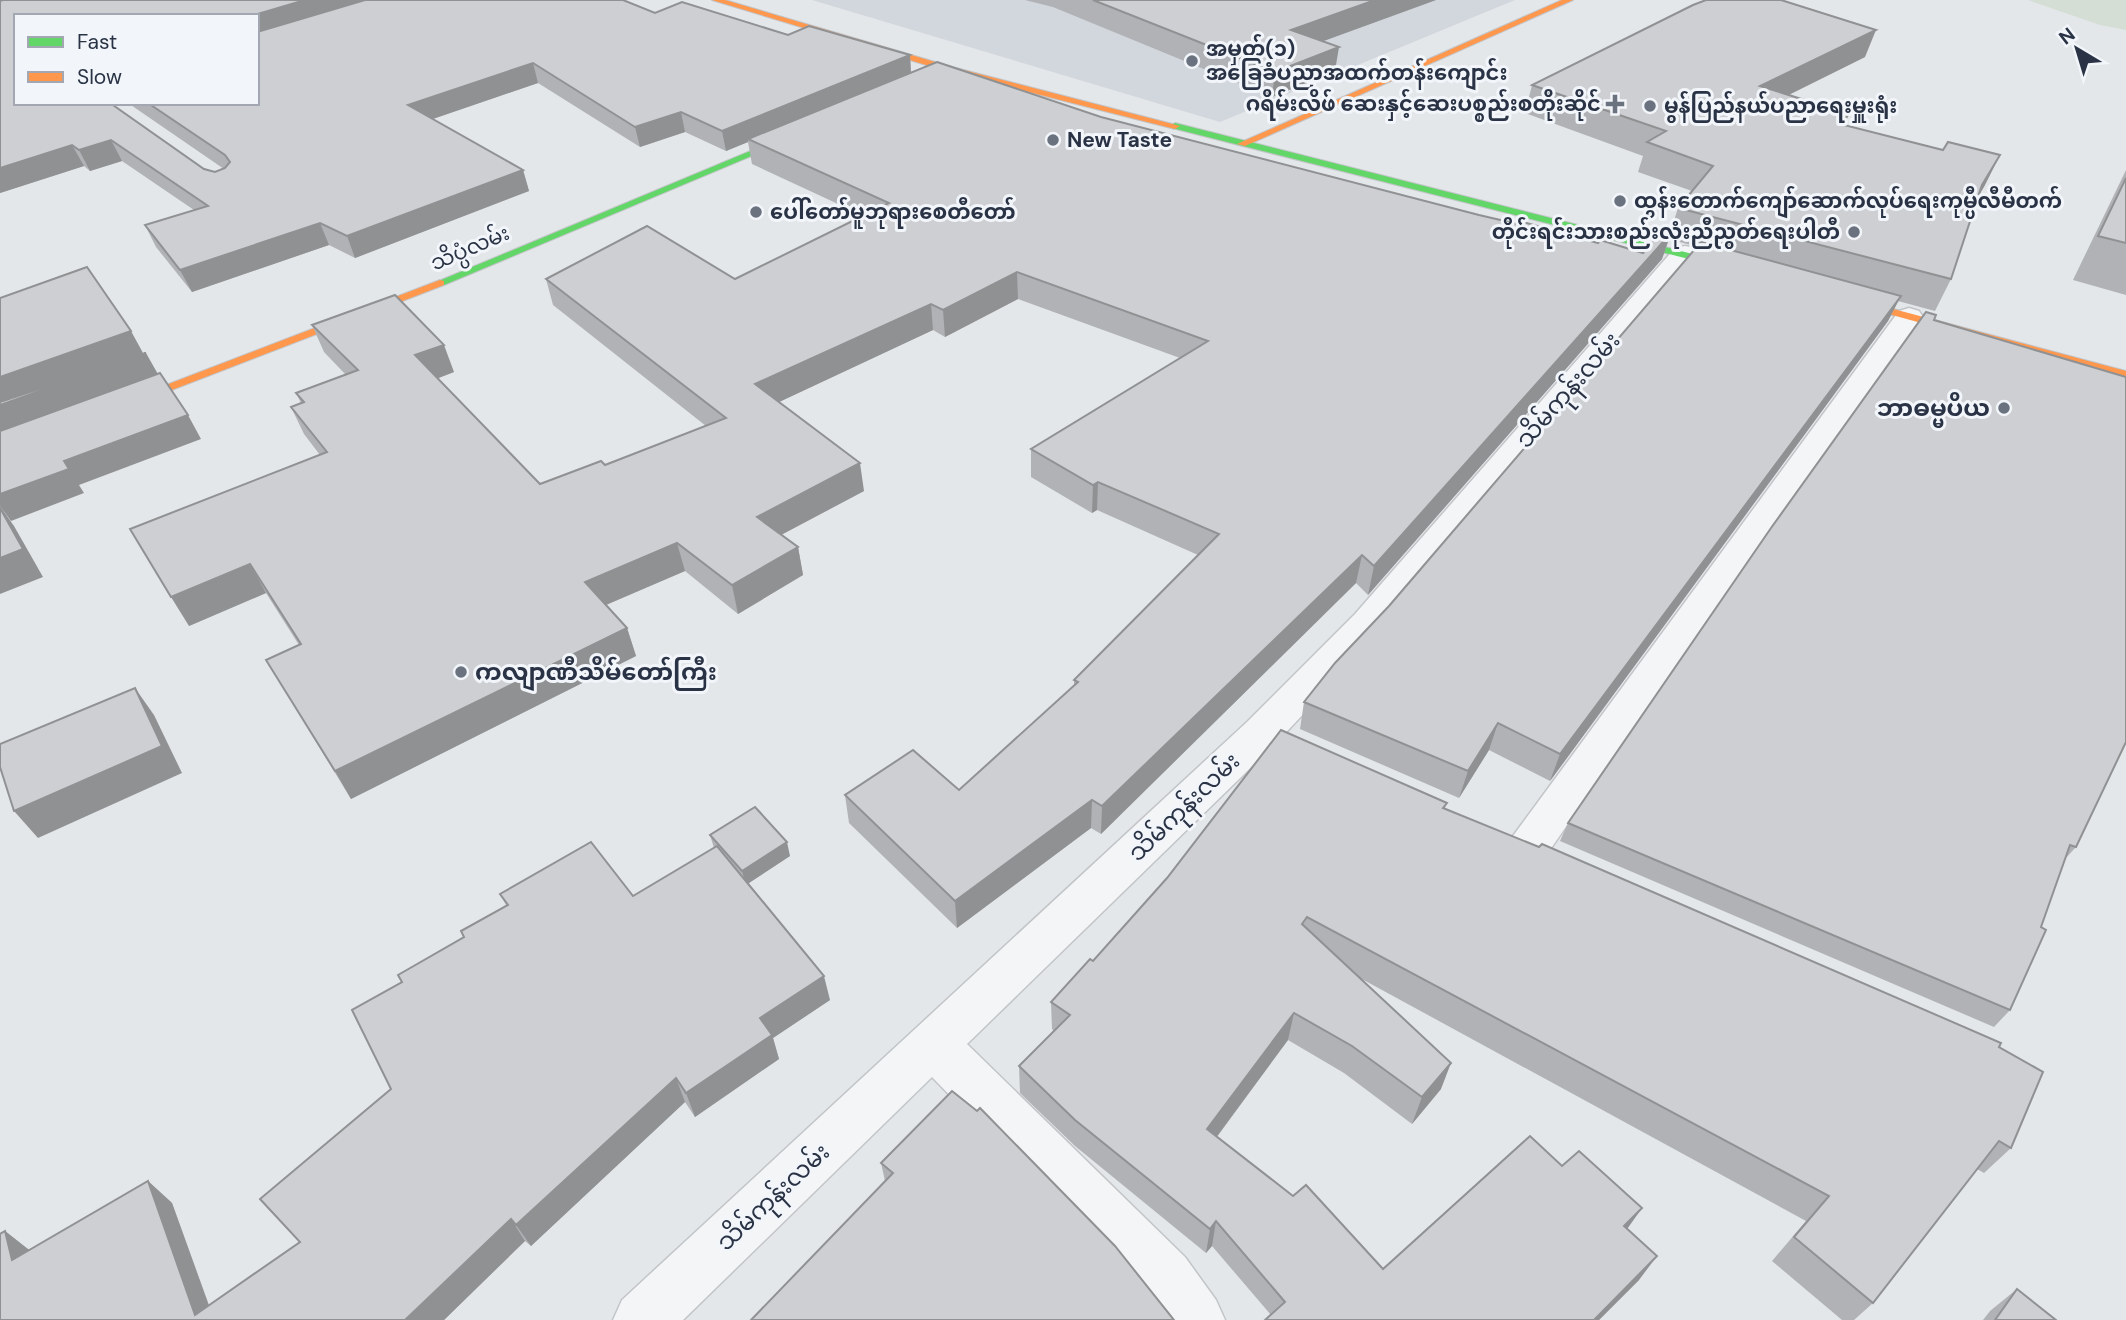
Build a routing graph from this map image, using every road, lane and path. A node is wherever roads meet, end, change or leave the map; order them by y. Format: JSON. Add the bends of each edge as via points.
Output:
{"nodes":[{"id":1,"x":716,"y":0,"type":"edge"},
{"id":2,"x":1569,"y":0,"type":"edge"},
{"id":3,"x":918,"y":59,"type":"junction"},
{"id":4,"x":949,"y":69,"type":"junction"},
{"id":5,"x":892,"y":70,"type":"edge"},
{"id":6,"x":928,"y":78,"type":"edge"},
{"id":7,"x":812,"y":128,"type":"edge"},
{"id":8,"x":1242,"y":145,"type":"junction"},
{"id":9,"x":1685,"y":254,"type":"junction"},
{"id":10,"x":1751,"y":272,"type":"edge"},
{"id":11,"x":1830,"y":295,"type":"edge"},
{"id":12,"x":1909,"y":317,"type":"junction"},
{"id":13,"x":2126,"y":375,"type":"edge"},
{"id":14,"x":99,"y":413,"type":"edge"},
{"id":15,"x":1527,"y":848,"type":"edge"},
{"id":16,"x":934,"y":1045,"type":"junction"},
{"id":17,"x":642,"y":1320,"type":"edge"},
{"id":18,"x":1196,"y":1320,"type":"edge"}],
"edges":[{"from":1,"to":3,"type":"main road"},
{"from":2,"to":8,"type":"main road"},
{"from":3,"to":4,"type":"main road"},
{"from":3,"to":5,"type":"main road"},
{"from":4,"to":6,"type":"main road"},
{"from":4,"to":8,"type":"main road"},
{"from":7,"to":14,"type":"main road","name":"သိပ္ပံလမ်း","via":[[405,298]]},
{"from":8,"to":9,"type":"main road"},
{"from":9,"to":10,"type":"main road"},
{"from":9,"to":16,"type":"street","name":"သိမ်ကုန်းလမ်း","via":[[1368,624],[1280,742]]},
{"from":11,"to":12,"type":"main road"},
{"from":12,"to":13,"type":"main road"},
{"from":12,"to":15,"type":"street"},
{"from":16,"to":17,"type":"street","name":"သိမ်ကုန်းလမ်း"},
{"from":16,"to":18,"type":"street","via":[[1165,1278]]}]}
